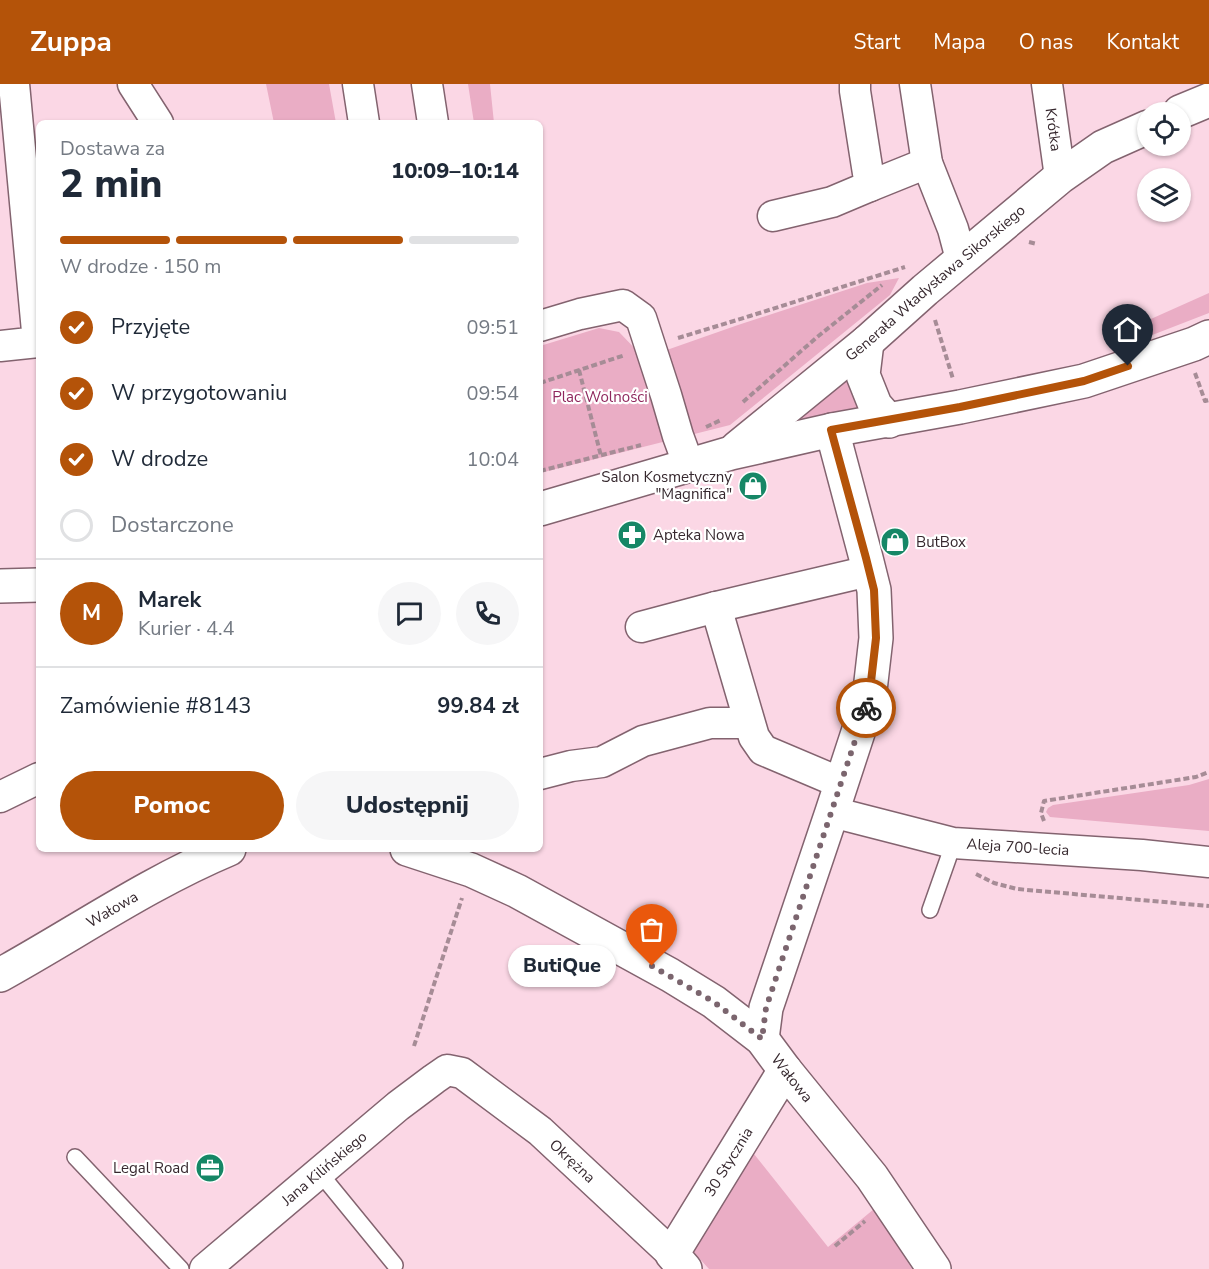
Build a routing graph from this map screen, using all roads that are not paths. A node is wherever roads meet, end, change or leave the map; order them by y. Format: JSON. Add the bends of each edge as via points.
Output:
{"nodes":[{"id":1,"x":14,"y":84,"type":"edge"},
{"id":2,"x":133,"y":84,"type":"edge"},
{"id":3,"x":358,"y":84,"type":"edge"},
{"id":4,"x":427,"y":84,"type":"edge"},
{"id":5,"x":855,"y":84,"type":"edge"},
{"id":6,"x":915,"y":84,"type":"edge"},
{"id":7,"x":1047,"y":84,"type":"edge"},
{"id":8,"x":1209,"y":100,"type":"edge"},
{"id":9,"x":1191,"y":107,"type":"edge"},
{"id":10,"x":156,"y":120,"type":"edge"},
{"id":11,"x":364,"y":120,"type":"edge"},
{"id":12,"x":433,"y":120,"type":"edge"},
{"id":13,"x":1137,"y":132,"type":"edge"},
{"id":14,"x":927,"y":163,"type":"junction"},
{"id":15,"x":1060,"y":177,"type":"junction"},
{"id":16,"x":12,"y":186,"type":"edge"},
{"id":17,"x":870,"y":186,"type":"junction"},
{"id":18,"x":773,"y":216,"type":"dead end"},
{"id":19,"x":961,"y":259,"type":"junction"},
{"id":20,"x":543,"y":325,"type":"edge"},
{"id":21,"x":36,"y":330,"type":"edge"},
{"id":22,"x":1209,"y":337,"type":"edge"},
{"id":23,"x":36,"y":342,"type":"edge"},
{"id":24,"x":867,"y":342,"type":"junction"},
{"id":25,"x":0,"y":346,"type":"edge"},
{"id":26,"x":889,"y":421,"type":"junction"},
{"id":27,"x":831,"y":430,"type":"junction"},
{"id":28,"x":731,"y":453,"type":"junction"},
{"id":29,"x":689,"y":466,"type":"junction"},
{"id":30,"x":543,"y":508,"type":"edge"},
{"id":31,"x":869,"y":570,"type":"junction"},
{"id":32,"x":36,"y":585,"type":"edge"},
{"id":33,"x":0,"y":586,"type":"edge"},
{"id":34,"x":716,"y":607,"type":"junction"},
{"id":35,"x":641,"y":627,"type":"dead end"},
{"id":36,"x":749,"y":723,"type":"junction"},
{"id":37,"x":543,"y":773,"type":"edge"},
{"id":38,"x":36,"y":779,"type":"edge"},
{"id":39,"x":0,"y":797,"type":"edge"},
{"id":40,"x":837,"y":798,"type":"junction"},
{"id":41,"x":950,"y":851,"type":"junction"},
{"id":42,"x":222,"y":852,"type":"edge"},
{"id":43,"x":416,"y":852,"type":"edge"},
{"id":44,"x":1209,"y":862,"type":"edge"},
{"id":45,"x":930,"y":910,"type":"dead end"},
{"id":46,"x":0,"y":975,"type":"edge"},
{"id":47,"x":762,"y":1039,"type":"junction"},
{"id":48,"x":447,"y":1070,"type":"joint"},
{"id":49,"x":785,"y":1070,"type":"junction"},
{"id":50,"x":75,"y":1157,"type":"dead end"},
{"id":51,"x":319,"y":1172,"type":"junction"},
{"id":52,"x":679,"y":1264,"type":"edge"},
{"id":53,"x":395,"y":1265,"type":"dead end"},
{"id":54,"x":210,"y":1267,"type":"edge"},
{"id":55,"x":181,"y":1269,"type":"edge"},
{"id":56,"x":934,"y":1269,"type":"edge"}],
"edges":[{"from":1,"to":16,"type":"street"},
{"from":2,"to":10,"type":"street"},
{"from":3,"to":11,"type":"street"},
{"from":4,"to":12,"type":"street"},
{"from":5,"to":17,"type":"street"},
{"from":6,"to":14,"type":"street"},
{"from":7,"to":15,"type":"street","name":"Krótka"},
{"from":8,"to":9,"type":"street"},
{"from":13,"to":15,"type":"street","name":"Generała Władysława Sikorskiego","via":[[1103,147]]},
{"from":14,"to":17,"type":"street"},
{"from":14,"to":19,"type":"street","via":[[954,230]]},
{"from":15,"to":19,"type":"street","name":"Generała Władysława Sikorskiego"},
{"from":16,"to":21,"type":"street"},
{"from":17,"to":18,"type":"street","via":[[832,202]]},
{"from":19,"to":24,"type":"street","name":"Generała Władysława Sikorskiego"},
{"from":20,"to":29,"type":"street","via":[[623,305],[641,318]]},
{"from":22,"to":26,"type":"street","via":[[1084,381]]},
{"from":23,"to":25,"type":"street"},
{"from":24,"to":26,"type":"street","via":[[863,375],[875,405]]},
{"from":24,"to":28,"type":"street","name":"Generała Władysława Sikorskiego"},
{"from":26,"to":27,"type":"street"},
{"from":27,"to":28,"type":"street"},
{"from":27,"to":31,"type":"street"},
{"from":28,"to":29,"type":"street"},
{"from":29,"to":30,"type":"street"},
{"from":31,"to":34,"type":"street"},
{"from":31,"to":40,"type":"street","via":[[876,638],[869,699]]},
{"from":32,"to":33,"type":"street"},
{"from":34,"to":35,"type":"street"},
{"from":34,"to":36,"type":"street","name":"Aleja 700-lecia"},
{"from":36,"to":37,"type":"street","via":[[710,723],[643,741],[602,762]]},
{"from":36,"to":40,"type":"street","name":"Aleja 700-lecia","via":[[763,750]]},
{"from":38,"to":39,"type":"street"},
{"from":40,"to":41,"type":"street","name":"Aleja 700-lecia"},
{"from":40,"to":47,"type":"street","via":[[766,1008]]},
{"from":41,"to":44,"type":"street","name":"Aleja 700-lecia","via":[[1142,855]]},
{"from":41,"to":45,"type":"lane"},
{"from":42,"to":46,"type":"street","name":"Wałowa","via":[[136,895]]},
{"from":43,"to":47,"type":"street","name":"Wałowa","via":[[517,891],[670,975]]},
{"from":47,"to":49,"type":"street","name":"Wałowa"},
{"from":48,"to":51,"type":"street","name":"Jana Kilińskiego"},
{"from":48,"to":52,"type":"street","name":"Okrężna","via":[[462,1073],[540,1131]]},
{"from":49,"to":52,"type":"street","name":"30 Stycznia"},
{"from":49,"to":56,"type":"street","name":"Wałowa","via":[[873,1177]]},
{"from":50,"to":55,"type":"lane"},
{"from":51,"to":53,"type":"lane"},
{"from":51,"to":54,"type":"street","name":"Jana Kilińskiego"}]}
